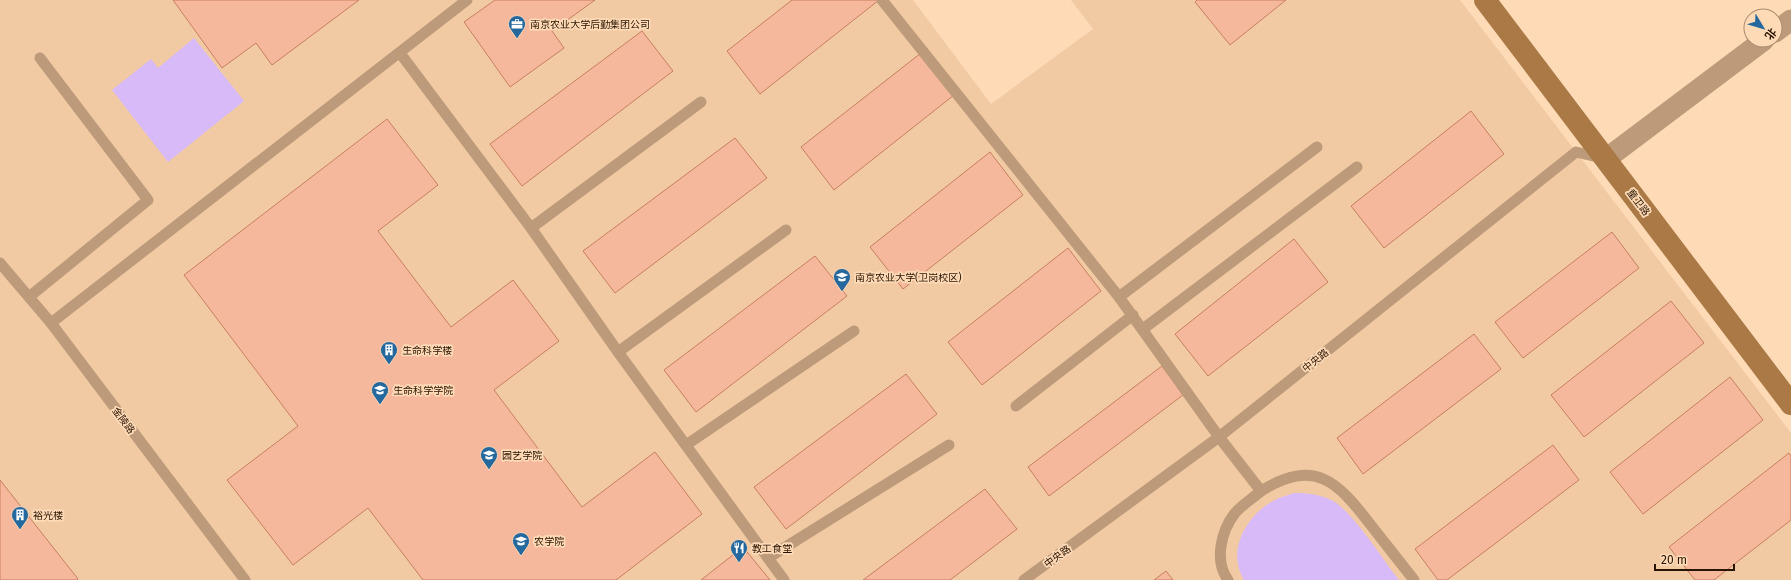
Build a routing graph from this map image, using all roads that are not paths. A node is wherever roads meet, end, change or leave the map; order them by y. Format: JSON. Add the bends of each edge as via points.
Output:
{"nodes":[{"id":1,"x":467,"y":0,"type":"edge"},
{"id":2,"x":882,"y":0,"type":"edge"},
{"id":3,"x":1485,"y":0,"type":"edge"},
{"id":4,"x":1753,"y":48,"type":"edge"},
{"id":5,"x":400,"y":53,"type":"junction"},
{"id":6,"x":40,"y":58,"type":"dead end"},
{"id":7,"x":701,"y":102,"type":"dead end"},
{"id":8,"x":1317,"y":147,"type":"dead end"},
{"id":9,"x":1606,"y":158,"type":"junction"},
{"id":10,"x":1357,"y":166,"type":"dead end"},
{"id":11,"x":531,"y":228,"type":"junction"},
{"id":12,"x":786,"y":230,"type":"dead end"},
{"id":13,"x":0,"y":263,"type":"edge"},
{"id":14,"x":29,"y":296,"type":"junction"},
{"id":15,"x":1119,"y":297,"type":"junction"},
{"id":16,"x":1133,"y":315,"type":"junction"},
{"id":17,"x":51,"y":323,"type":"junction"},
{"id":18,"x":1143,"y":329,"type":"junction"},
{"id":19,"x":854,"y":331,"type":"dead end"},
{"id":20,"x":618,"y":352,"type":"junction"},
{"id":21,"x":1791,"y":404,"type":"edge"},
{"id":22,"x":1016,"y":406,"type":"dead end"},
{"id":23,"x":1219,"y":437,"type":"junction"},
{"id":24,"x":686,"y":445,"type":"junction"},
{"id":25,"x":950,"y":445,"type":"dead end"},
{"id":26,"x":1261,"y":491,"type":"junction"},
{"id":27,"x":768,"y":558,"type":"junction"},
{"id":28,"x":245,"y":580,"type":"edge"},
{"id":29,"x":784,"y":580,"type":"edge"},
{"id":30,"x":1024,"y":580,"type":"edge"},
{"id":31,"x":1228,"y":580,"type":"edge"},
{"id":32,"x":1414,"y":580,"type":"edge"}],
"edges":[{"from":1,"to":5,"type":"lane"},
{"from":2,"to":15,"type":"lane"},
{"from":3,"to":9,"type":"street","name":"童卫路"},
{"from":4,"to":9,"type":"street"},
{"from":5,"to":11,"type":"lane"},
{"from":5,"to":17,"type":"lane"},
{"from":6,"to":14,"type":"lane","via":[[148,200]]},
{"from":7,"to":11,"type":"lane"},
{"from":8,"to":15,"type":"lane"},
{"from":9,"to":21,"type":"street","name":"童卫路"},
{"from":9,"to":23,"type":"lane","name":"中央路","via":[[1576,152]]},
{"from":10,"to":18,"type":"lane"},
{"from":11,"to":20,"type":"lane"},
{"from":12,"to":20,"type":"lane"},
{"from":13,"to":14,"type":"lane","name":"金陵路"},
{"from":14,"to":17,"type":"lane","name":"金陵路"},
{"from":15,"to":16,"type":"lane"},
{"from":16,"to":18,"type":"lane"},
{"from":16,"to":22,"type":"lane"},
{"from":17,"to":28,"type":"lane","name":"金陵路"},
{"from":18,"to":23,"type":"lane"},
{"from":19,"to":24,"type":"lane"},
{"from":20,"to":24,"type":"lane"},
{"from":23,"to":26,"type":"lane"},
{"from":23,"to":30,"type":"lane","name":"中央路"},
{"from":24,"to":27,"type":"lane"},
{"from":25,"to":27,"type":"lane"},
{"from":26,"to":31,"type":"lane","via":[[1235,514],[1222,540],[1221,564]]},
{"from":26,"to":32,"type":"lane","via":[[1274,483],[1298,475],[1310,475],[1332,483],[1349,497]]},
{"from":27,"to":29,"type":"lane"}]}
